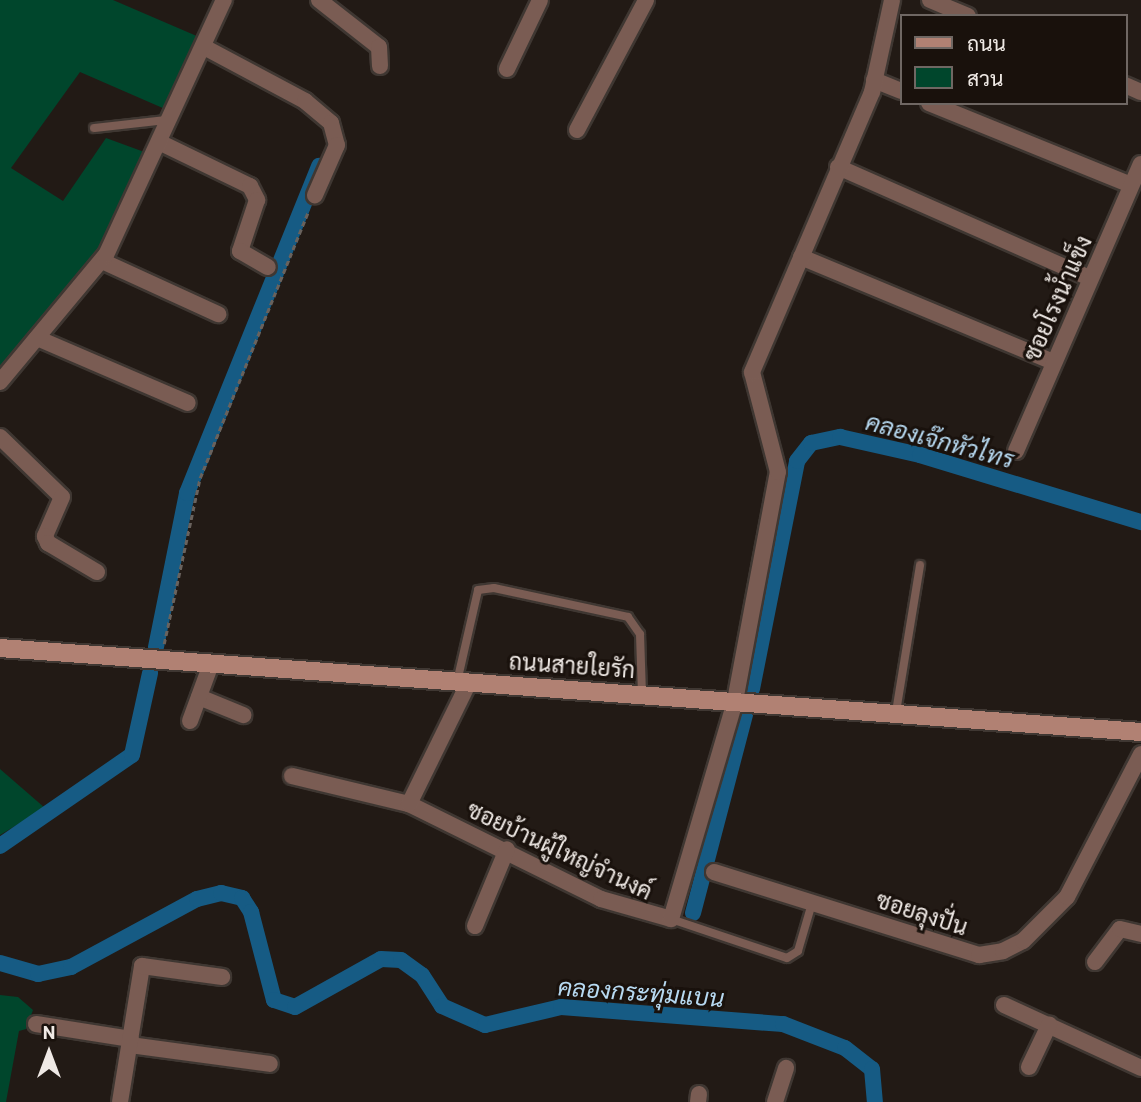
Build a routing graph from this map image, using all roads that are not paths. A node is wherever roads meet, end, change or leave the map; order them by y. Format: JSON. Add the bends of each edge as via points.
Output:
{"nodes":[{"id":1,"x":224,"y":0,"type":"edge"},
{"id":2,"x":319,"y":0,"type":"edge"},
{"id":3,"x":540,"y":0,"type":"edge"},
{"id":4,"x":646,"y":0,"type":"edge"},
{"id":5,"x":892,"y":0,"type":"edge"},
{"id":6,"x":930,"y":0,"type":"edge"},
{"id":7,"x":963,"y":14,"type":"edge"},
{"id":8,"x":204,"y":47,"type":"junction"},
{"id":9,"x":380,"y":66,"type":"dead end"},
{"id":10,"x":507,"y":69,"type":"dead end"},
{"id":11,"x":874,"y":80,"type":"junction"},
{"id":12,"x":900,"y":91,"type":"edge"},
{"id":13,"x":934,"y":105,"type":"edge"},
{"id":14,"x":171,"y":120,"type":"junction"},
{"id":15,"x":94,"y":128,"type":"dead end"},
{"id":16,"x":577,"y":130,"type":"dead end"},
{"id":17,"x":160,"y":143,"type":"junction"},
{"id":18,"x":1141,"y":164,"type":"edge"},
{"id":19,"x":838,"y":167,"type":"junction"},
{"id":20,"x":1131,"y":185,"type":"junction"},
{"id":21,"x":315,"y":195,"type":"road end"},
{"id":22,"x":801,"y":257,"type":"junction"},
{"id":23,"x":102,"y":261,"type":"junction"},
{"id":24,"x":268,"y":267,"type":"dead end"},
{"id":25,"x":1090,"y":278,"type":"junction"},
{"id":26,"x":218,"y":314,"type":"dead end"},
{"id":27,"x":37,"y":338,"type":"junction"},
{"id":28,"x":1053,"y":362,"type":"junction"},
{"id":29,"x":0,"y":382,"type":"edge"},
{"id":30,"x":188,"y":404,"type":"dead end"},
{"id":31,"x":0,"y":437,"type":"edge"},
{"id":32,"x":1016,"y":451,"type":"dead end"},
{"id":33,"x":920,"y":565,"type":"dead end"},
{"id":34,"x":97,"y":572,"type":"dead end"},
{"id":35,"x":0,"y":648,"type":"edge"},
{"id":36,"x":211,"y":664,"type":"junction"},
{"id":37,"x":463,"y":682,"type":"junction"},
{"id":38,"x":642,"y":694,"type":"junction"},
{"id":39,"x":199,"y":697,"type":"junction"},
{"id":40,"x":735,"y":701,"type":"junction"},
{"id":41,"x":896,"y":712,"type":"junction"},
{"id":42,"x":243,"y":715,"type":"dead end"},
{"id":43,"x":190,"y":721,"type":"dead end"},
{"id":44,"x":1141,"y":732,"type":"edge"},
{"id":45,"x":1141,"y":754,"type":"edge"},
{"id":46,"x":292,"y":776,"type":"dead end"},
{"id":47,"x":409,"y":804,"type":"junction"},
{"id":48,"x":507,"y":849,"type":"junction"},
{"id":49,"x":714,"y":872,"type":"dead end"},
{"id":50,"x":812,"y":902,"type":"junction"},
{"id":51,"x":671,"y":919,"type":"junction"},
{"id":52,"x":475,"y":926,"type":"dead end"},
{"id":53,"x":1141,"y":934,"type":"edge"},
{"id":54,"x":1095,"y":962,"type":"dead end"},
{"id":55,"x":222,"y":976,"type":"dead end"},
{"id":56,"x":1004,"y":1005,"type":"dead end"},
{"id":57,"x":36,"y":1024,"type":"dead end"},
{"id":58,"x":1049,"y":1025,"type":"junction"},
{"id":59,"x":130,"y":1042,"type":"junction"},
{"id":60,"x":270,"y":1063,"type":"dead end"},
{"id":61,"x":786,"y":1068,"type":"dead end"},
{"id":62,"x":1029,"y":1068,"type":"dead end"},
{"id":63,"x":1141,"y":1068,"type":"edge"},
{"id":64,"x":120,"y":1102,"type":"edge"},
{"id":65,"x":775,"y":1102,"type":"edge"}],
"edges":[{"from":1,"to":8,"type":"street"},
{"from":2,"to":9,"type":"street","via":[[379,47]]},
{"from":3,"to":10,"type":"street"},
{"from":4,"to":16,"type":"street"},
{"from":5,"to":11,"type":"street","name":"ซอยบ้านผู้ใหญ่จำนงค์"},
{"from":6,"to":7,"type":"street"},
{"from":8,"to":14,"type":"street"},
{"from":8,"to":21,"type":"street","via":[[305,101],[331,122],[337,145]]},
{"from":11,"to":12,"type":"street"},
{"from":11,"to":19,"type":"street","name":"ซอยบ้านผู้ใหญ่จำนงค์"},
{"from":13,"to":20,"type":"street"},
{"from":14,"to":15,"type":"lane"},
{"from":14,"to":17,"type":"street"},
{"from":17,"to":23,"type":"street"},
{"from":17,"to":24,"type":"street","via":[[250,186],[257,200],[240,251]]},
{"from":18,"to":20,"type":"street","name":"ซอยโรงน้ำแข็ง"},
{"from":19,"to":22,"type":"street","name":"ซอยบ้านผู้ใหญ่จำนงค์"},
{"from":19,"to":25,"type":"street"},
{"from":20,"to":25,"type":"street","name":"ซอยโรงน้ำแข็ง"},
{"from":22,"to":28,"type":"street"},
{"from":22,"to":40,"type":"street","name":"ซอยบ้านผู้ใหญ่จำนงค์","via":[[752,372],[778,472]]},
{"from":23,"to":26,"type":"street"},
{"from":23,"to":27,"type":"street"},
{"from":25,"to":28,"type":"street","name":"ซอยโรงน้ำแข็ง"},
{"from":27,"to":29,"type":"street"},
{"from":27,"to":30,"type":"street"},
{"from":28,"to":32,"type":"street","name":"ซอยโรงน้ำแข็ง"},
{"from":31,"to":34,"type":"street","via":[[62,496],[48,543],[63,558]]},
{"from":33,"to":41,"type":"lane"},
{"from":35,"to":36,"type":"street","name":"ถนนสายใยรัก"},
{"from":36,"to":37,"type":"street","name":"ถนนสายใยรัก"},
{"from":36,"to":39,"type":"street"},
{"from":37,"to":38,"type":"street","name":"ถนนสายใยรัก"},
{"from":37,"to":38,"type":"lane","via":[[478,590],[494,589],[628,617],[640,634]]},
{"from":37,"to":47,"type":"street"},
{"from":38,"to":40,"type":"street","name":"ถนนสายใยรัก"},
{"from":39,"to":42,"type":"street"},
{"from":39,"to":43,"type":"street"},
{"from":40,"to":41,"type":"street","name":"ถนนสายใยรัก"},
{"from":40,"to":51,"type":"street","name":"ซอยบ้านผู้ใหญ่จำนงค์"},
{"from":41,"to":44,"type":"street","name":"ถนนสายใยรัก"},
{"from":45,"to":50,"type":"street","name":"ซอยลุงปั่น","via":[[1067,897],[1023,941],[1003,951],[979,956]]},
{"from":46,"to":47,"type":"street","name":"ซอยบ้านผู้ใหญ่จำนงค์"},
{"from":47,"to":48,"type":"street","name":"ซอยบ้านผู้ใหญ่จำนงค์"},
{"from":48,"to":51,"type":"street","name":"ซอยบ้านผู้ใหญ่จำนงค์","via":[[601,899]]},
{"from":48,"to":52,"type":"street"},
{"from":49,"to":50,"type":"street","name":"ซอยลุงปั่น"},
{"from":50,"to":51,"type":"lane","via":[[794,957]]},
{"from":53,"to":54,"type":"street","via":[[1120,929]]},
{"from":55,"to":59,"type":"street","via":[[142,966]]},
{"from":56,"to":58,"type":"street"},
{"from":57,"to":59,"type":"street"},
{"from":58,"to":62,"type":"street"},
{"from":58,"to":63,"type":"street"},
{"from":59,"to":60,"type":"street"},
{"from":59,"to":64,"type":"street"},
{"from":61,"to":65,"type":"street"}]}
